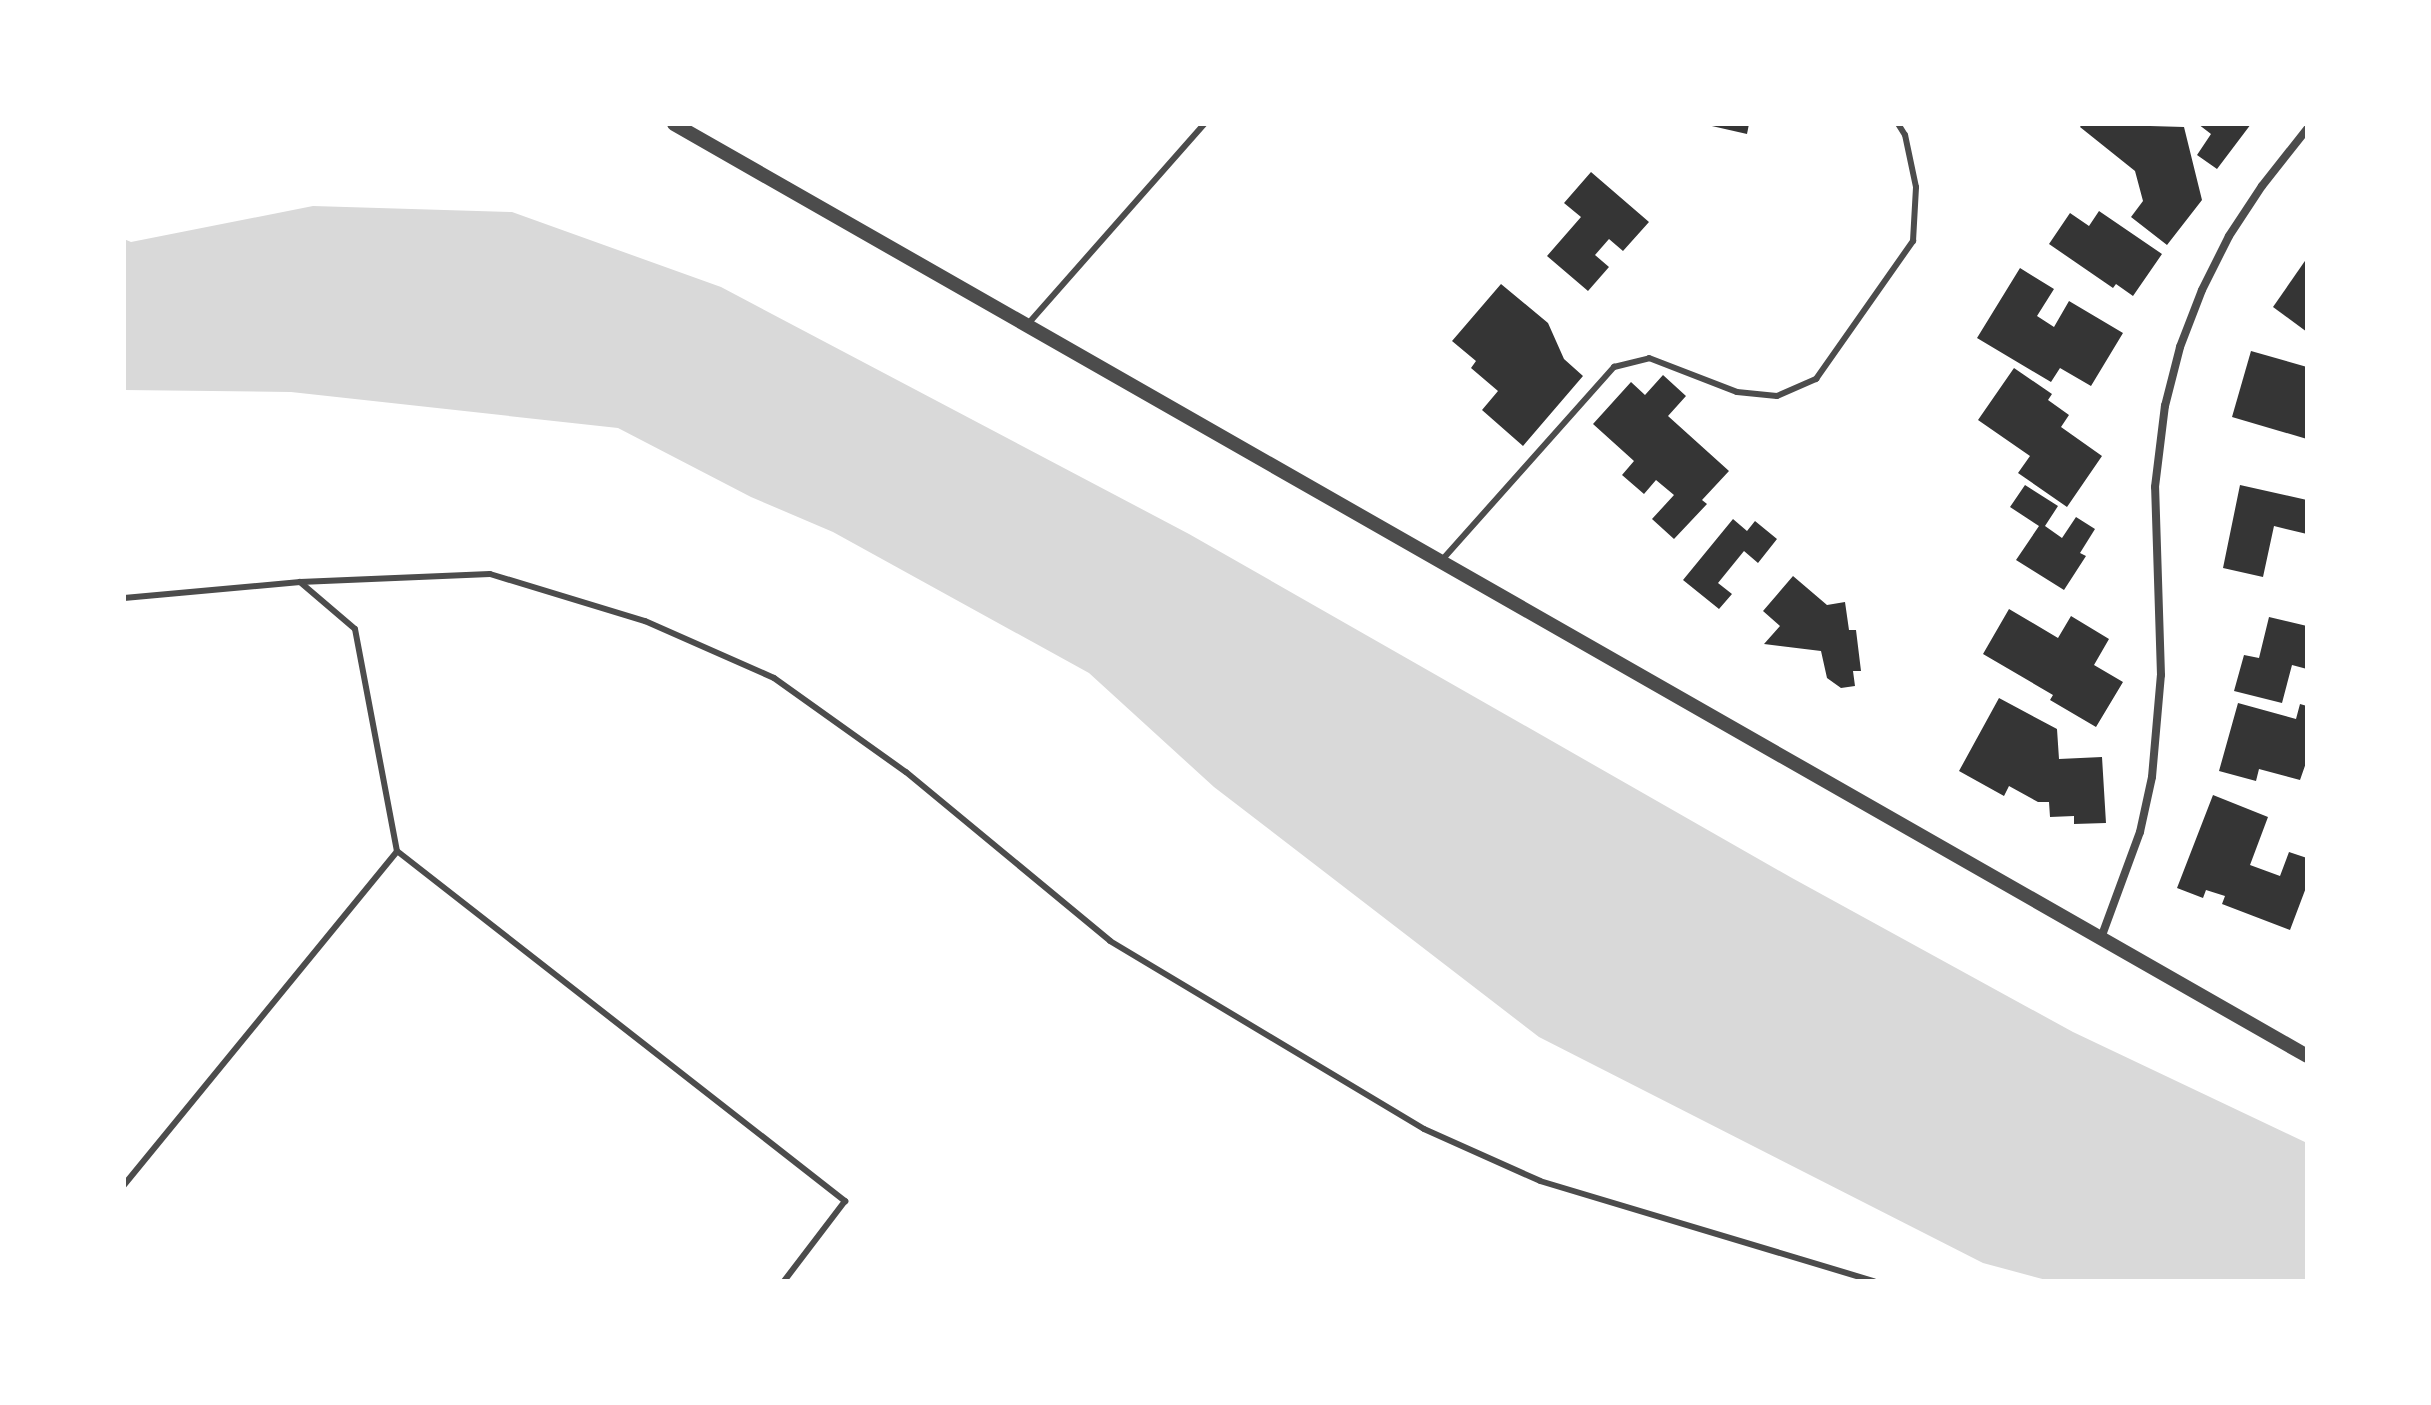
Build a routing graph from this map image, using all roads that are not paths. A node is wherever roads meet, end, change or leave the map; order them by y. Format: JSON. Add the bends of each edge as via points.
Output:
{"nodes":[{"id":1,"x":674,"y":124,"type":"edge"},
{"id":2,"x":1204,"y":124,"type":"edge"},
{"id":3,"x":1898,"y":124,"type":"edge"},
{"id":4,"x":2307,"y":129,"type":"edge"},
{"id":5,"x":1027,"y":325,"type":"junction"},
{"id":6,"x":1440,"y":562,"type":"junction"},
{"id":7,"x":300,"y":582,"type":"junction"},
{"id":8,"x":124,"y":598,"type":"edge"},
{"id":9,"x":397,"y":851,"type":"junction"},
{"id":10,"x":2101,"y":938,"type":"junction"},
{"id":11,"x":2307,"y":1056,"type":"edge"},
{"id":12,"x":124,"y":1185,"type":"edge"},
{"id":13,"x":784,"y":1281,"type":"edge"},
{"id":14,"x":1874,"y":1281,"type":"edge"}],
"edges":[{"from":1,"to":5,"type":"street"},
{"from":2,"to":5,"type":"lane"},
{"from":3,"to":6,"type":"lane","via":[[1916,187],[1913,241],[1816,379],[1777,396],[1737,392],[1649,358],[1614,367]]},
{"from":4,"to":10,"type":"street","via":[[2229,236],[2180,347],[2165,406],[2155,487],[2161,675],[2154,762],[2140,832]]},
{"from":5,"to":6,"type":"street"},
{"from":6,"to":10,"type":"street"},
{"from":7,"to":8,"type":"lane"},
{"from":7,"to":9,"type":"lane","via":[[355,629]]},
{"from":7,"to":14,"type":"lane","via":[[490,574],[645,621],[760,671],[906,772],[1110,941],[1424,1129],[1540,1181]]},
{"from":9,"to":12,"type":"lane"},
{"from":9,"to":13,"type":"lane","via":[[845,1201]]},
{"from":10,"to":11,"type":"street"}]}
